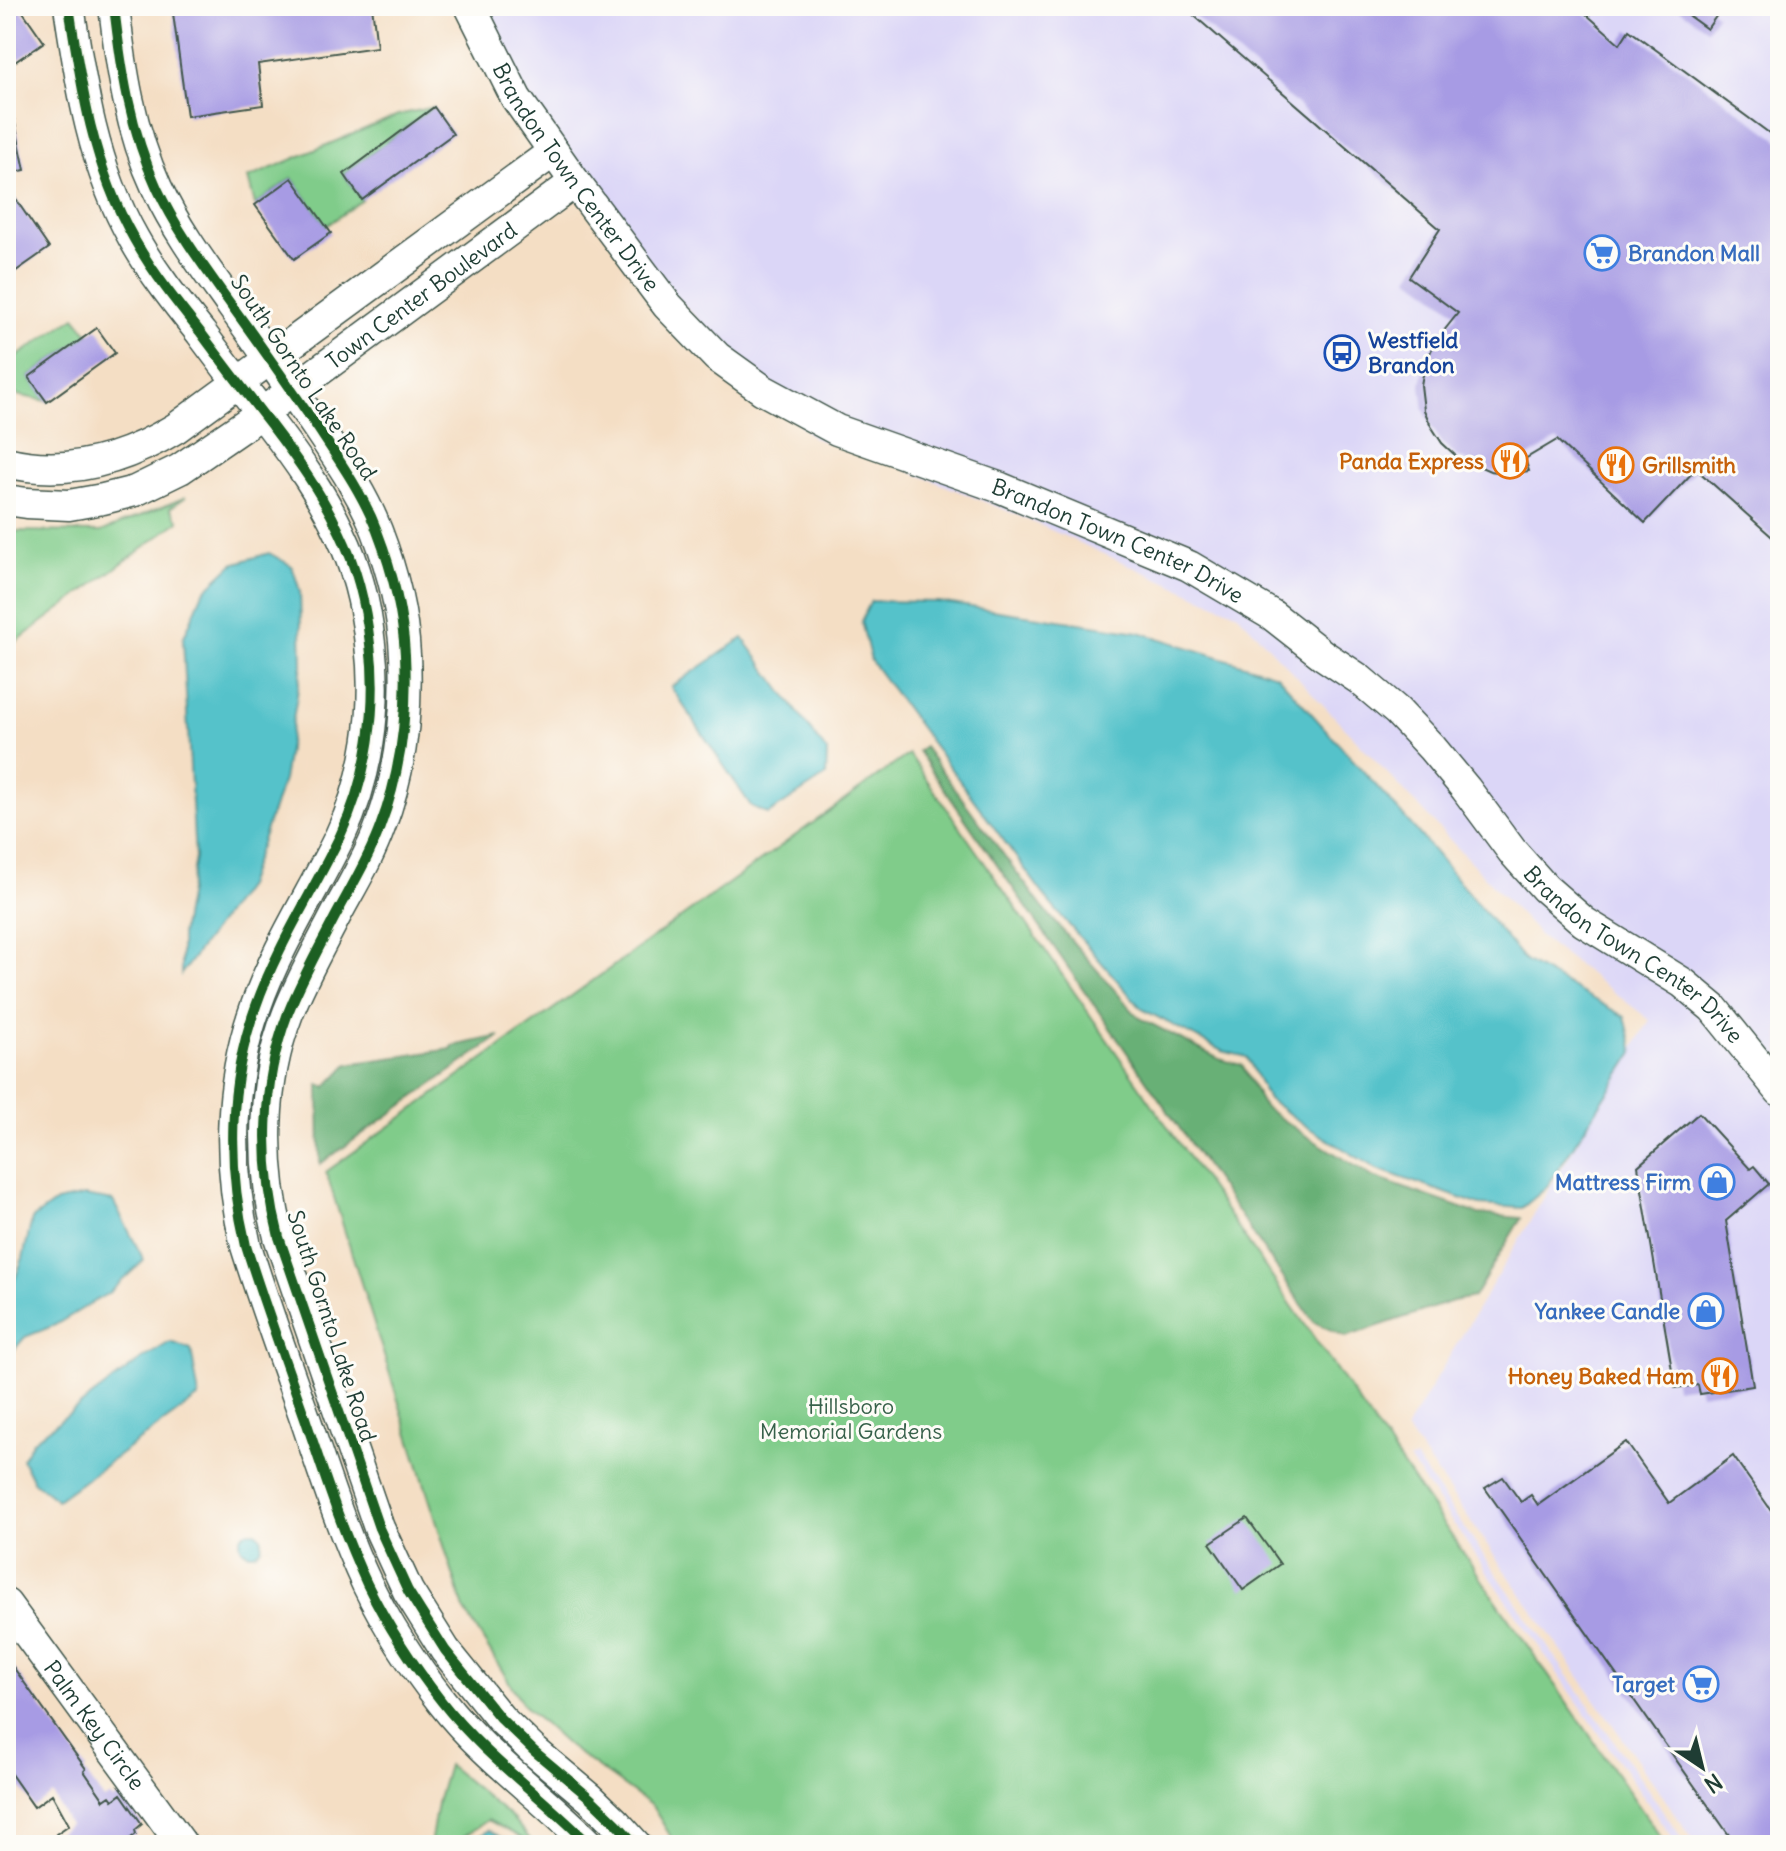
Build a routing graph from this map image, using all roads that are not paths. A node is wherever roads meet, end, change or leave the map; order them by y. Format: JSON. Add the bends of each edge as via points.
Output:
{"nodes":[{"id":1,"x":69,"y":6,"type":"edge"},
{"id":2,"x":114,"y":6,"type":"edge"},
{"id":3,"x":470,"y":6,"type":"edge"},
{"id":4,"x":553,"y":152,"type":"junction"},
{"id":5,"x":575,"y":182,"type":"junction"},
{"id":6,"x":270,"y":358,"type":"junction"},
{"id":7,"x":238,"y":382,"type":"junction"},
{"id":8,"x":292,"y":390,"type":"junction"},
{"id":9,"x":262,"y":413,"type":"junction"},
{"id":10,"x":6,"y":462,"type":"edge"},
{"id":11,"x":6,"y":500,"type":"edge"},
{"id":12,"x":1780,"y":1091,"type":"edge"},
{"id":13,"x":6,"y":1604,"type":"edge"},
{"id":14,"x":177,"y":1845,"type":"edge"},
{"id":15,"x":590,"y":1845,"type":"edge"},
{"id":16,"x":636,"y":1845,"type":"edge"}],
"edges":[{"from":1,"to":7,"type":"street","via":[[84,104],[115,201],[164,285]]},
{"from":2,"to":6,"type":"street","name":"South Gornto Lake Road","via":[[129,107],[157,188],[192,251]]},
{"from":3,"to":4,"type":"street","name":"Brandon Town Center Drive","via":[[516,98]]},
{"from":4,"to":5,"type":"street","name":"Brandon Town Center Drive"},
{"from":4,"to":6,"type":"street","name":"Town Center Boulevard"},
{"from":5,"to":8,"type":"street","name":"Town Center Boulevard"},
{"from":5,"to":12,"type":"street","name":"Brandon Town Center Drive","via":[[667,305],[717,357],[763,390],[837,430],[1001,488],[1189,566],[1272,615],[1359,679],[1426,741],[1545,888],[1584,922],[1683,983],[1713,1008]]},
{"from":6,"to":7,"type":"street","name":"Town Center Boulevard"},
{"from":6,"to":8,"type":"street","name":"South Gornto Lake Road"},
{"from":7,"to":9,"type":"street"},
{"from":7,"to":10,"type":"street","name":"Town Center Boulevard","via":[[133,452],[77,466]]},
{"from":8,"to":9,"type":"street","name":"Town Center Boulevard"},
{"from":8,"to":16,"type":"street","name":"South Gornto Lake Road","via":[[346,470],[377,531],[402,624],[405,691],[396,776],[380,829],[302,983],[280,1040],[266,1131],[273,1215],[375,1517],[408,1591],[445,1650],[500,1718]]},
{"from":9,"to":11,"type":"street","name":"Town Center Boulevard","via":[[180,469],[135,491],[69,505]]},
{"from":9,"to":15,"type":"street","via":[[312,481],[353,563],[367,617],[373,688],[364,761],[350,812],[267,977],[245,1042],[232,1132],[240,1224],[335,1503],[381,1612],[474,1739]]},
{"from":13,"to":14,"type":"street","name":"Palm Key Circle","via":[[181,1843]]}]}
